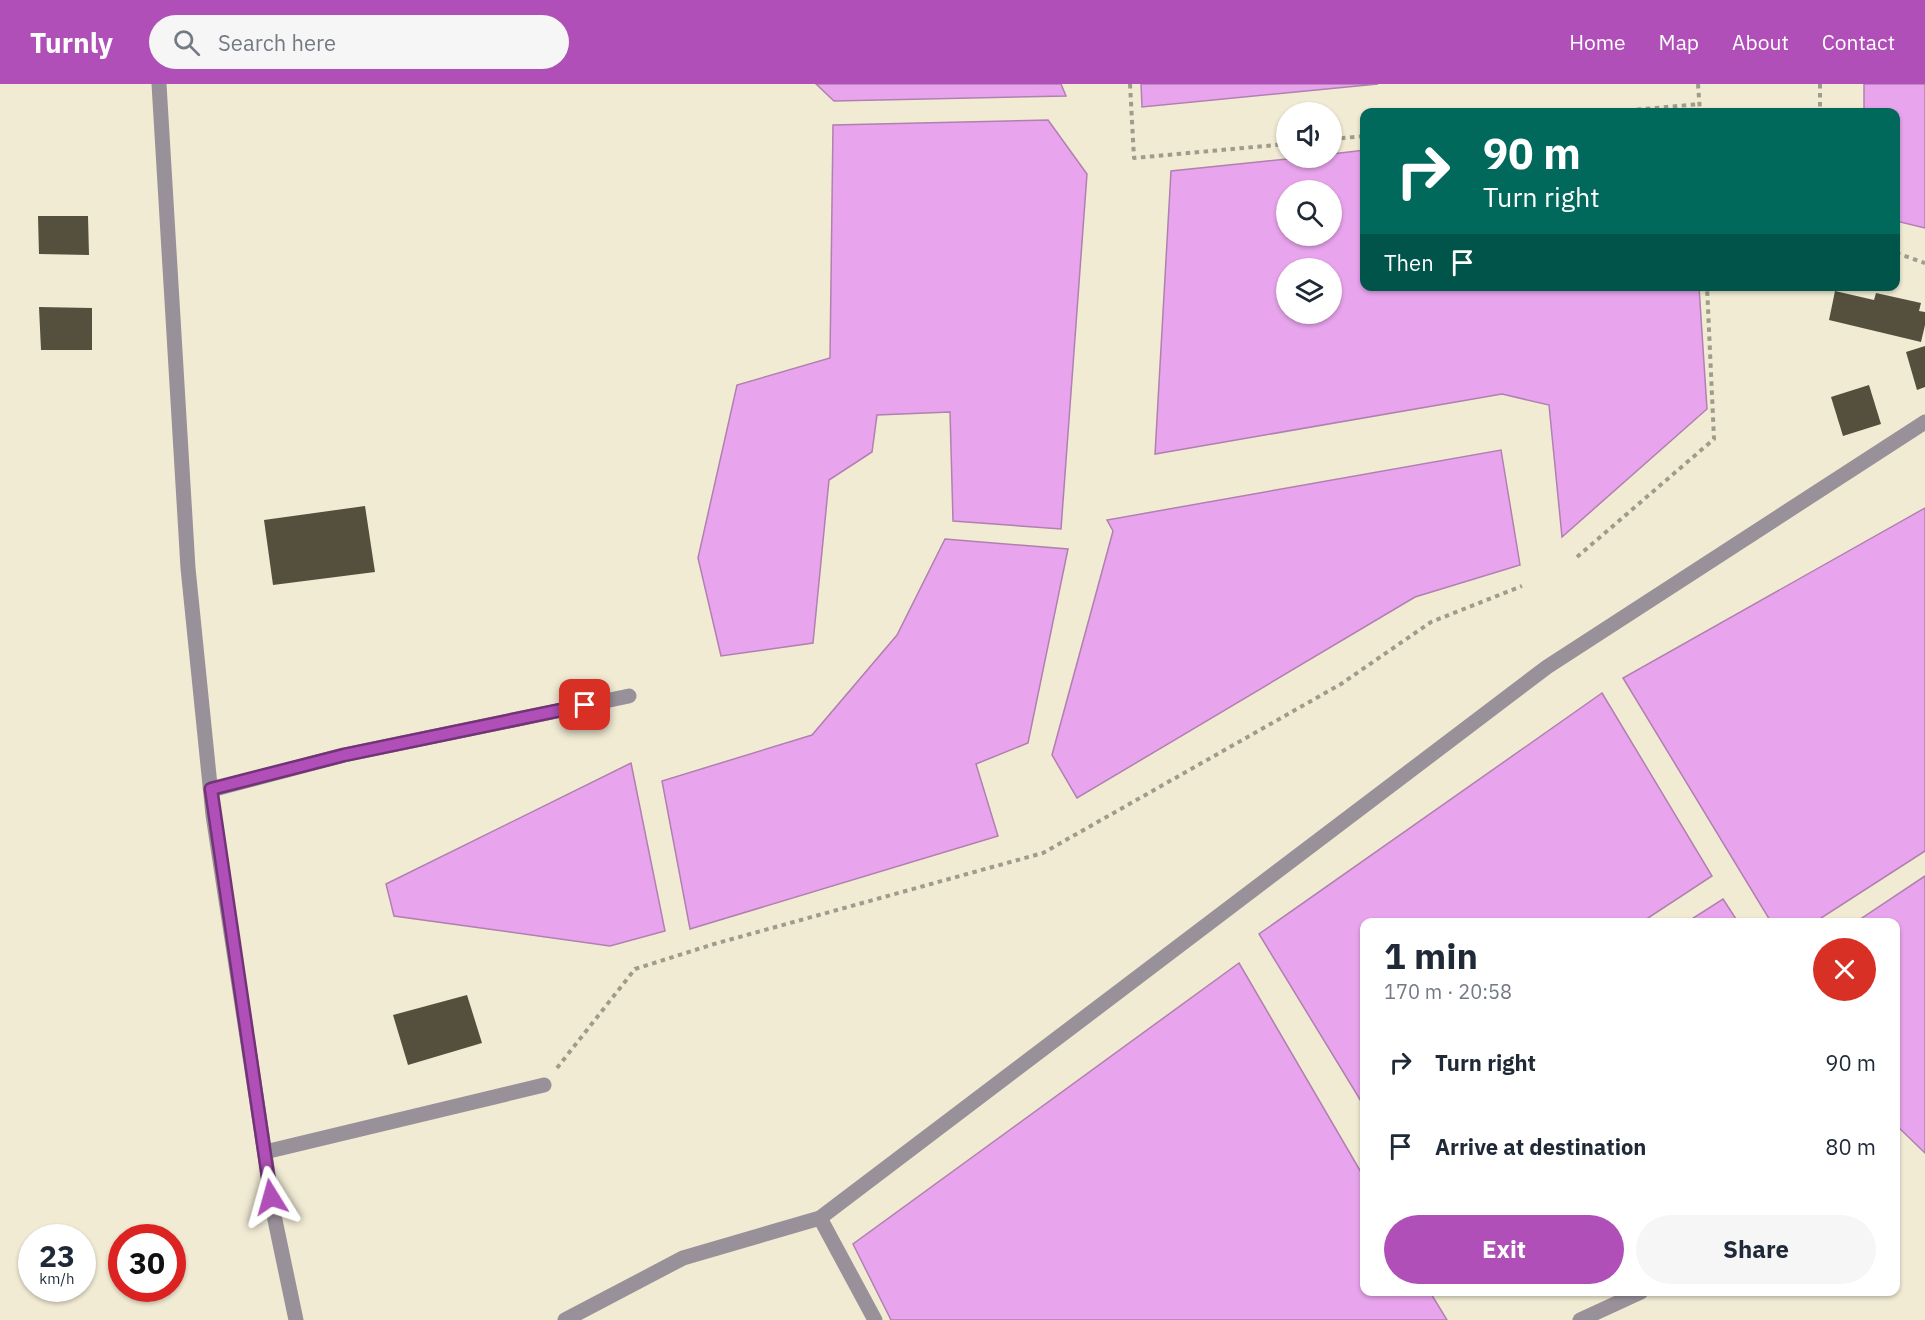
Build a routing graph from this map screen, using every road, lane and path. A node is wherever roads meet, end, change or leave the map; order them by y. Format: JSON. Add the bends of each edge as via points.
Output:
{"nodes":[{"id":1,"x":159,"y":84,"type":"edge"},
{"id":2,"x":1130,"y":84,"type":"edge"},
{"id":3,"x":1698,"y":84,"type":"edge"},
{"id":4,"x":1820,"y":84,"type":"edge"},
{"id":5,"x":1700,"y":104,"type":"junction"},
{"id":6,"x":1655,"y":108,"type":"edge"},
{"id":7,"x":1700,"y":108,"type":"edge"},
{"id":8,"x":1820,"y":108,"type":"edge"},
{"id":9,"x":1360,"y":136,"type":"edge"},
{"id":10,"x":1342,"y":138,"type":"edge"},
{"id":11,"x":1276,"y":145,"type":"edge"},
{"id":12,"x":1900,"y":254,"type":"edge"},
{"id":13,"x":1925,"y":263,"type":"edge"},
{"id":14,"x":1707,"y":291,"type":"edge"},
{"id":15,"x":1925,"y":422,"type":"edge"},
{"id":16,"x":1577,"y":557,"type":"dead end"},
{"id":17,"x":1522,"y":586,"type":"dead end"},
{"id":18,"x":629,"y":696,"type":"dead end"},
{"id":19,"x":211,"y":789,"type":"junction"},
{"id":20,"x":544,"y":1085,"type":"joint"},
{"id":21,"x":265,"y":1152,"type":"junction"},
{"id":22,"x":820,"y":1218,"type":"junction"},
{"id":23,"x":1632,"y":1296,"type":"edge"},
{"id":24,"x":296,"y":1320,"type":"edge"},
{"id":25,"x":565,"y":1320,"type":"edge"},
{"id":26,"x":875,"y":1320,"type":"edge"},
{"id":27,"x":1580,"y":1320,"type":"edge"}],
"edges":[{"from":1,"to":19,"type":"street","via":[[188,568]]},
{"from":2,"to":11,"type":"path","via":[[1134,158]]},
{"from":3,"to":5,"type":"path"},
{"from":4,"to":8,"type":"path"},
{"from":5,"to":6,"type":"path"},
{"from":5,"to":7,"type":"path"},
{"from":9,"to":10,"type":"path"},
{"from":12,"to":13,"type":"path"},
{"from":14,"to":16,"type":"path","via":[[1714,439]]},
{"from":15,"to":22,"type":"street","via":[[1547,667]]},
{"from":17,"to":20,"type":"path","via":[[1431,622],[1341,684],[1043,853],[635,969]]},
{"from":18,"to":19,"type":"street","via":[[344,755]]},
{"from":19,"to":21,"type":"street"},
{"from":20,"to":21,"type":"street"},
{"from":21,"to":24,"type":"street"},
{"from":22,"to":25,"type":"street","via":[[683,1258]]},
{"from":22,"to":26,"type":"street"},
{"from":23,"to":27,"type":"street"}]}
